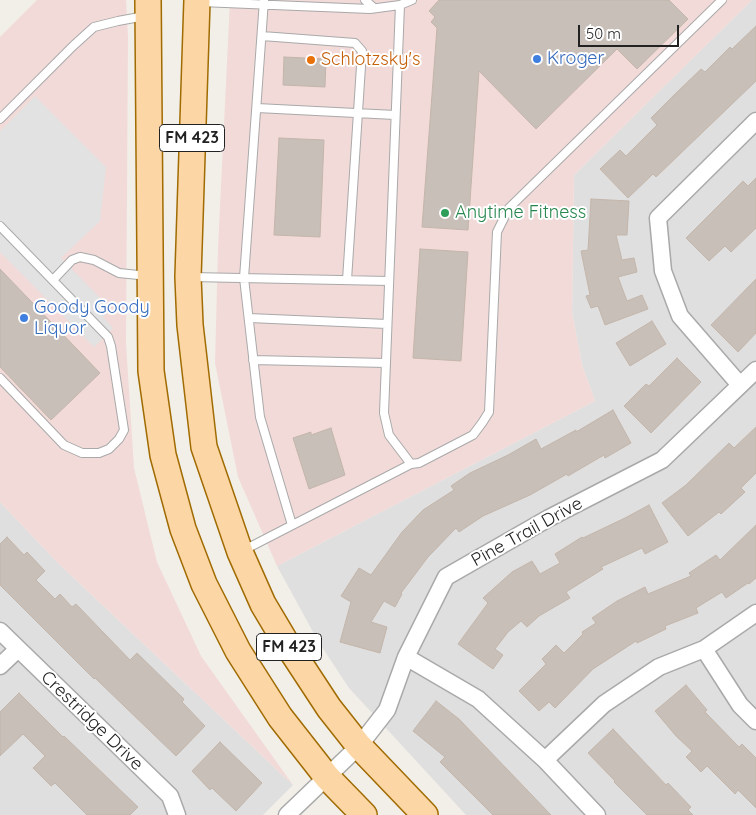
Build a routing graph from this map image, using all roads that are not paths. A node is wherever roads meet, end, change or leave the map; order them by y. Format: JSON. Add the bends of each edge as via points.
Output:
{"nodes":[{"id":1,"x":310,"y":0,"type":"edge"},
{"id":2,"x":365,"y":0,"type":"edge"},
{"id":3,"x":412,"y":0,"type":"edge"},
{"id":4,"x":722,"y":0,"type":"edge"},
{"id":5,"x":197,"y":1,"type":"edge"},
{"id":6,"x":265,"y":2,"type":"edge"},
{"id":7,"x":400,"y":5,"type":"junction"},
{"id":8,"x":318,"y":7,"type":"junction"},
{"id":9,"x":149,"y":8,"type":"edge"},
{"id":10,"x":374,"y":8,"type":"junction"},
{"id":11,"x":262,"y":36,"type":"junction"},
{"id":12,"x":257,"y":108,"type":"junction"},
{"id":13,"x":359,"y":114,"type":"junction"},
{"id":14,"x":395,"y":115,"type":"junction"},
{"id":15,"x":0,"y":119,"type":"edge"},
{"id":16,"x":756,"y":121,"type":"edge"},
{"id":17,"x":0,"y":226,"type":"edge"},
{"id":18,"x":150,"y":276,"type":"junction"},
{"id":19,"x":188,"y":276,"type":"junction"},
{"id":20,"x":244,"y":278,"type":"junction"},
{"id":21,"x":53,"y":280,"type":"junction"},
{"id":22,"x":347,"y":280,"type":"junction"},
{"id":23,"x":389,"y":281,"type":"junction"},
{"id":24,"x":249,"y":318,"type":"junction"},
{"id":25,"x":387,"y":324,"type":"junction"},
{"id":26,"x":253,"y":360,"type":"junction"},
{"id":27,"x":386,"y":362,"type":"junction"},
{"id":28,"x":756,"y":370,"type":"edge"},
{"id":29,"x":0,"y":378,"type":"edge"},
{"id":30,"x":740,"y":384,"type":"junction"},
{"id":31,"x":411,"y":464,"type":"junction"},
{"id":32,"x":292,"y":525,"type":"junction"},
{"id":33,"x":240,"y":552,"type":"junction"},
{"id":34,"x":756,"y":613,"type":"edge"},
{"id":35,"x":0,"y":631,"type":"edge"},
{"id":36,"x":18,"y":649,"type":"junction"},
{"id":37,"x":704,"y":649,"type":"junction"},
{"id":38,"x":406,"y":657,"type":"junction"},
{"id":39,"x":0,"y":666,"type":"edge"},
{"id":40,"x":756,"y":721,"type":"edge"},
{"id":41,"x":359,"y":746,"type":"junction"},
{"id":42,"x":544,"y":760,"type":"junction"},
{"id":43,"x":327,"y":777,"type":"junction"},
{"id":44,"x":177,"y":815,"type":"edge"},
{"id":45,"x":287,"y":815,"type":"edge"},
{"id":46,"x":364,"y":815,"type":"edge"},
{"id":47,"x":425,"y":815,"type":"edge"},
{"id":48,"x":597,"y":815,"type":"edge"}],
"edges":[{"from":1,"to":8,"type":"lane"},
{"from":2,"to":10,"type":"lane"},
{"from":3,"to":7,"type":"lane"},
{"from":4,"to":31,"type":"lane","via":[[509,208],[497,232],[489,412],[473,435]]},
{"from":5,"to":6,"type":"lane"},
{"from":5,"to":19,"type":"main road","number":"FM 423"},
{"from":6,"to":8,"type":"lane"},
{"from":6,"to":11,"type":"lane"},
{"from":7,"to":10,"type":"lane"},
{"from":7,"to":14,"type":"lane"},
{"from":8,"to":10,"type":"lane"},
{"from":9,"to":15,"type":"lane","via":[[94,27]]},
{"from":9,"to":18,"type":"main road","number":"FM 423"},
{"from":11,"to":12,"type":"lane"},
{"from":11,"to":13,"type":"lane","via":[[356,43],[360,46]]},
{"from":12,"to":13,"type":"lane"},
{"from":12,"to":20,"type":"lane"},
{"from":13,"to":14,"type":"lane"},
{"from":13,"to":22,"type":"lane"},
{"from":14,"to":23,"type":"lane"},
{"from":16,"to":30,"type":"street","via":[[658,218],[663,271],[680,316]]},
{"from":17,"to":21,"type":"lane"},
{"from":18,"to":19,"type":"main road"},
{"from":18,"to":21,"type":"lane","via":[[119,273],[94,260],[80,258],[72,260]]},
{"from":18,"to":43,"type":"main road","number":"FM 423","via":[[151,371],[163,455],[183,529],[204,584],[238,651],[280,717]]},
{"from":19,"to":20,"type":"lane"},
{"from":19,"to":33,"type":"main road","number":"FM 423","via":[[190,325],[204,447]]},
{"from":20,"to":22,"type":"lane"},
{"from":20,"to":24,"type":"lane"},
{"from":21,"to":29,"type":"lane","via":[[108,336],[124,430],[109,449],[82,453],[64,445]]},
{"from":22,"to":23,"type":"lane"},
{"from":23,"to":25,"type":"lane"},
{"from":24,"to":25,"type":"lane"},
{"from":24,"to":26,"type":"lane"},
{"from":25,"to":27,"type":"lane"},
{"from":26,"to":27,"type":"lane"},
{"from":26,"to":32,"type":"lane","via":[[260,417]]},
{"from":27,"to":31,"type":"lane","via":[[384,413],[389,435]]},
{"from":28,"to":30,"type":"street","name":"Pine Trail Drive"},
{"from":30,"to":38,"type":"street","name":"Pine Trail Drive","via":[[662,460],[549,518],[446,577]]},
{"from":31,"to":32,"type":"lane"},
{"from":32,"to":33,"type":"lane"},
{"from":33,"to":41,"type":"main road","number":"FM 423","via":[[263,604],[285,641],[329,708]]},
{"from":34,"to":37,"type":"street"},
{"from":35,"to":36,"type":"street","name":"Crestridge Drive"},
{"from":36,"to":39,"type":"street"},
{"from":36,"to":44,"type":"street","name":"Crestridge Drive","via":[[170,796]]},
{"from":37,"to":40,"type":"street","via":[[740,704]]},
{"from":37,"to":42,"type":"street","via":[[659,667],[604,704]]},
{"from":38,"to":41,"type":"street","name":"Pine Trail Drive","via":[[387,710]]},
{"from":38,"to":42,"type":"street","via":[[478,699]]},
{"from":41,"to":43,"type":"street","name":"Pine Trail Drive"},
{"from":41,"to":47,"type":"main road","number":"FM 423"},
{"from":42,"to":48,"type":"street"},
{"from":43,"to":45,"type":"street","name":"Pine Trail Drive"},
{"from":43,"to":46,"type":"main road","number":"FM 423"}]}
